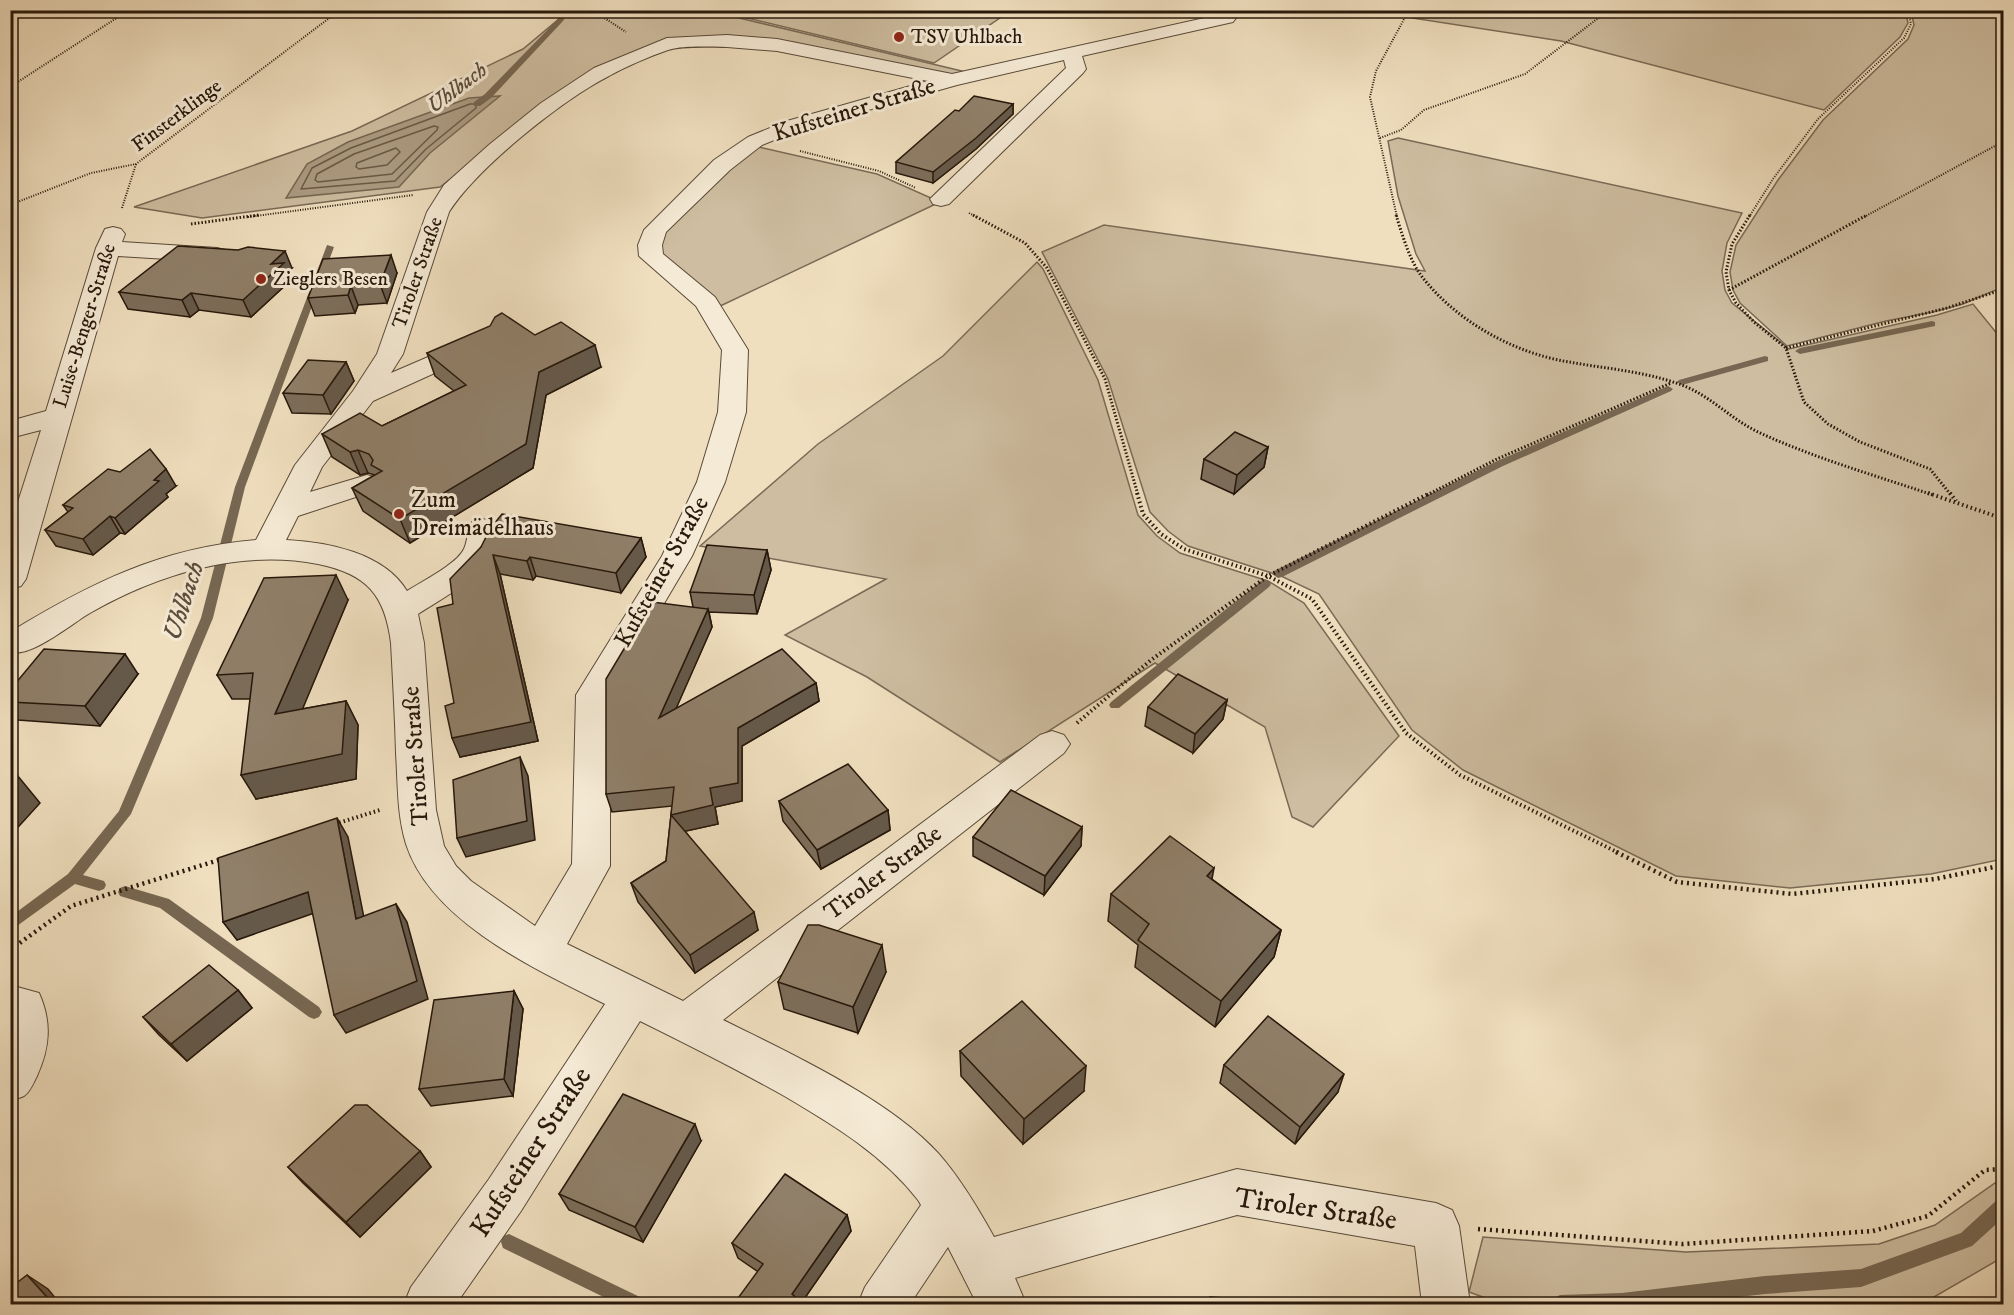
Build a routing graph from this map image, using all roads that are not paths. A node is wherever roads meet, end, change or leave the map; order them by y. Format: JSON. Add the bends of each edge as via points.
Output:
{"nodes":[{"id":1,"x":1227,"y":18,"type":"dead end"},
{"id":2,"x":667,"y":44,"type":"joint"},
{"id":3,"x":1072,"y":52,"type":"junction"},
{"id":4,"x":953,"y":80,"type":"junction"},
{"id":5,"x":941,"y":200,"type":"road end"},
{"id":6,"x":234,"y":256,"type":"edge"},
{"id":7,"x":487,"y":341,"type":"edge"},
{"id":8,"x":364,"y":395,"type":"junction"},
{"id":9,"x":57,"y":417,"type":"junction"},
{"id":10,"x":10,"y":430,"type":"edge"},
{"id":11,"x":367,"y":484,"type":"edge"},
{"id":12,"x":286,"y":510,"type":"junction"},
{"id":13,"x":483,"y":530,"type":"dead end"},
{"id":14,"x":257,"y":549,"type":"junction"},
{"id":15,"x":10,"y":579,"type":"edge"},
{"id":16,"x":401,"y":610,"type":"junction"},
{"id":17,"x":13,"y":643,"type":"edge"},
{"id":18,"x":1052,"y":744,"type":"road end"},
{"id":19,"x":542,"y":950,"type":"junction"},
{"id":20,"x":632,"y":998,"type":"junction"},
{"id":21,"x":10,"y":1003,"type":"edge"},
{"id":22,"x":687,"y":1023,"type":"junction"},
{"id":23,"x":10,"y":1081,"type":"edge"},
{"id":24,"x":948,"y":1206,"type":"junction"},
{"id":25,"x":983,"y":1264,"type":"junction"},
{"id":26,"x":428,"y":1305,"type":"edge"},
{"id":27,"x":882,"y":1305,"type":"edge"},
{"id":28,"x":1002,"y":1305,"type":"edge"},
{"id":29,"x":1446,"y":1305,"type":"edge"}],
"edges":[{"from":1,"to":3,"type":"street","name":"Kufsteiner Straße"},
{"from":2,"to":4,"type":"street","name":"Kufsteiner Straße","via":[[727,41],[777,45]]},
{"from":2,"to":8,"type":"street","name":"Tiroler Straße","via":[[601,72],[497,148],[452,189],[438,212],[390,354]]},
{"from":3,"to":4,"type":"street","name":"Kufsteiner Straße"},
{"from":3,"to":5,"type":"street","via":[[1076,69]]},
{"from":4,"to":19,"type":"street","name":"Kufsteiner Straße","via":[[794,125],[755,141],[722,165],[655,230],[651,256],[706,302],[735,350],[732,412],[711,482],[677,555],[593,695],[591,866]]},
{"from":6,"to":9,"type":"street","name":"Luise-Benger-Straße","via":[[110,241]]},
{"from":7,"to":8,"type":"street"},
{"from":8,"to":12,"type":"street","name":"Tiroler Straße","via":[[309,465]]},
{"from":9,"to":10,"type":"street","name":"Luise-Benger-Straße"},
{"from":9,"to":15,"type":"street","name":"Luise-Benger-Straße"},
{"from":11,"to":12,"type":"street"},
{"from":12,"to":14,"type":"street","name":"Tiroler Straße"},
{"from":13,"to":16,"type":"street","via":[[478,554],[459,572]]},
{"from":14,"to":16,"type":"street","name":"Tiroler Straße","via":[[321,554],[347,561],[370,571],[394,595]]},
{"from":14,"to":17,"type":"street","name":"Tiroler Straße","via":[[156,571],[96,596]]},
{"from":16,"to":19,"type":"street","name":"Tiroler Straße","via":[[408,642],[415,799],[424,843],[434,867],[454,889]]},
{"from":18,"to":22,"type":"street","name":"Tiroler Straße"},
{"from":19,"to":20,"type":"street","name":"Tiroler Straße"},
{"from":20,"to":22,"type":"street","name":"Tiroler Straße"},
{"from":20,"to":26,"type":"street","name":"Kufsteiner Straße","via":[[505,1195]]},
{"from":21,"to":23,"type":"street","via":[[24,1006],[29,1024],[27,1047]]},
{"from":22,"to":24,"type":"street","name":"Tiroler Straße","via":[[842,1106],[921,1168]]},
{"from":24,"to":25,"type":"street","name":"Tiroler Straße"},
{"from":24,"to":27,"type":"street"},
{"from":25,"to":28,"type":"street","name":"Tiroler Straße"},
{"from":25,"to":29,"type":"street","name":"Tiroler Straße","via":[[1237,1192],[1436,1226]]}]}
